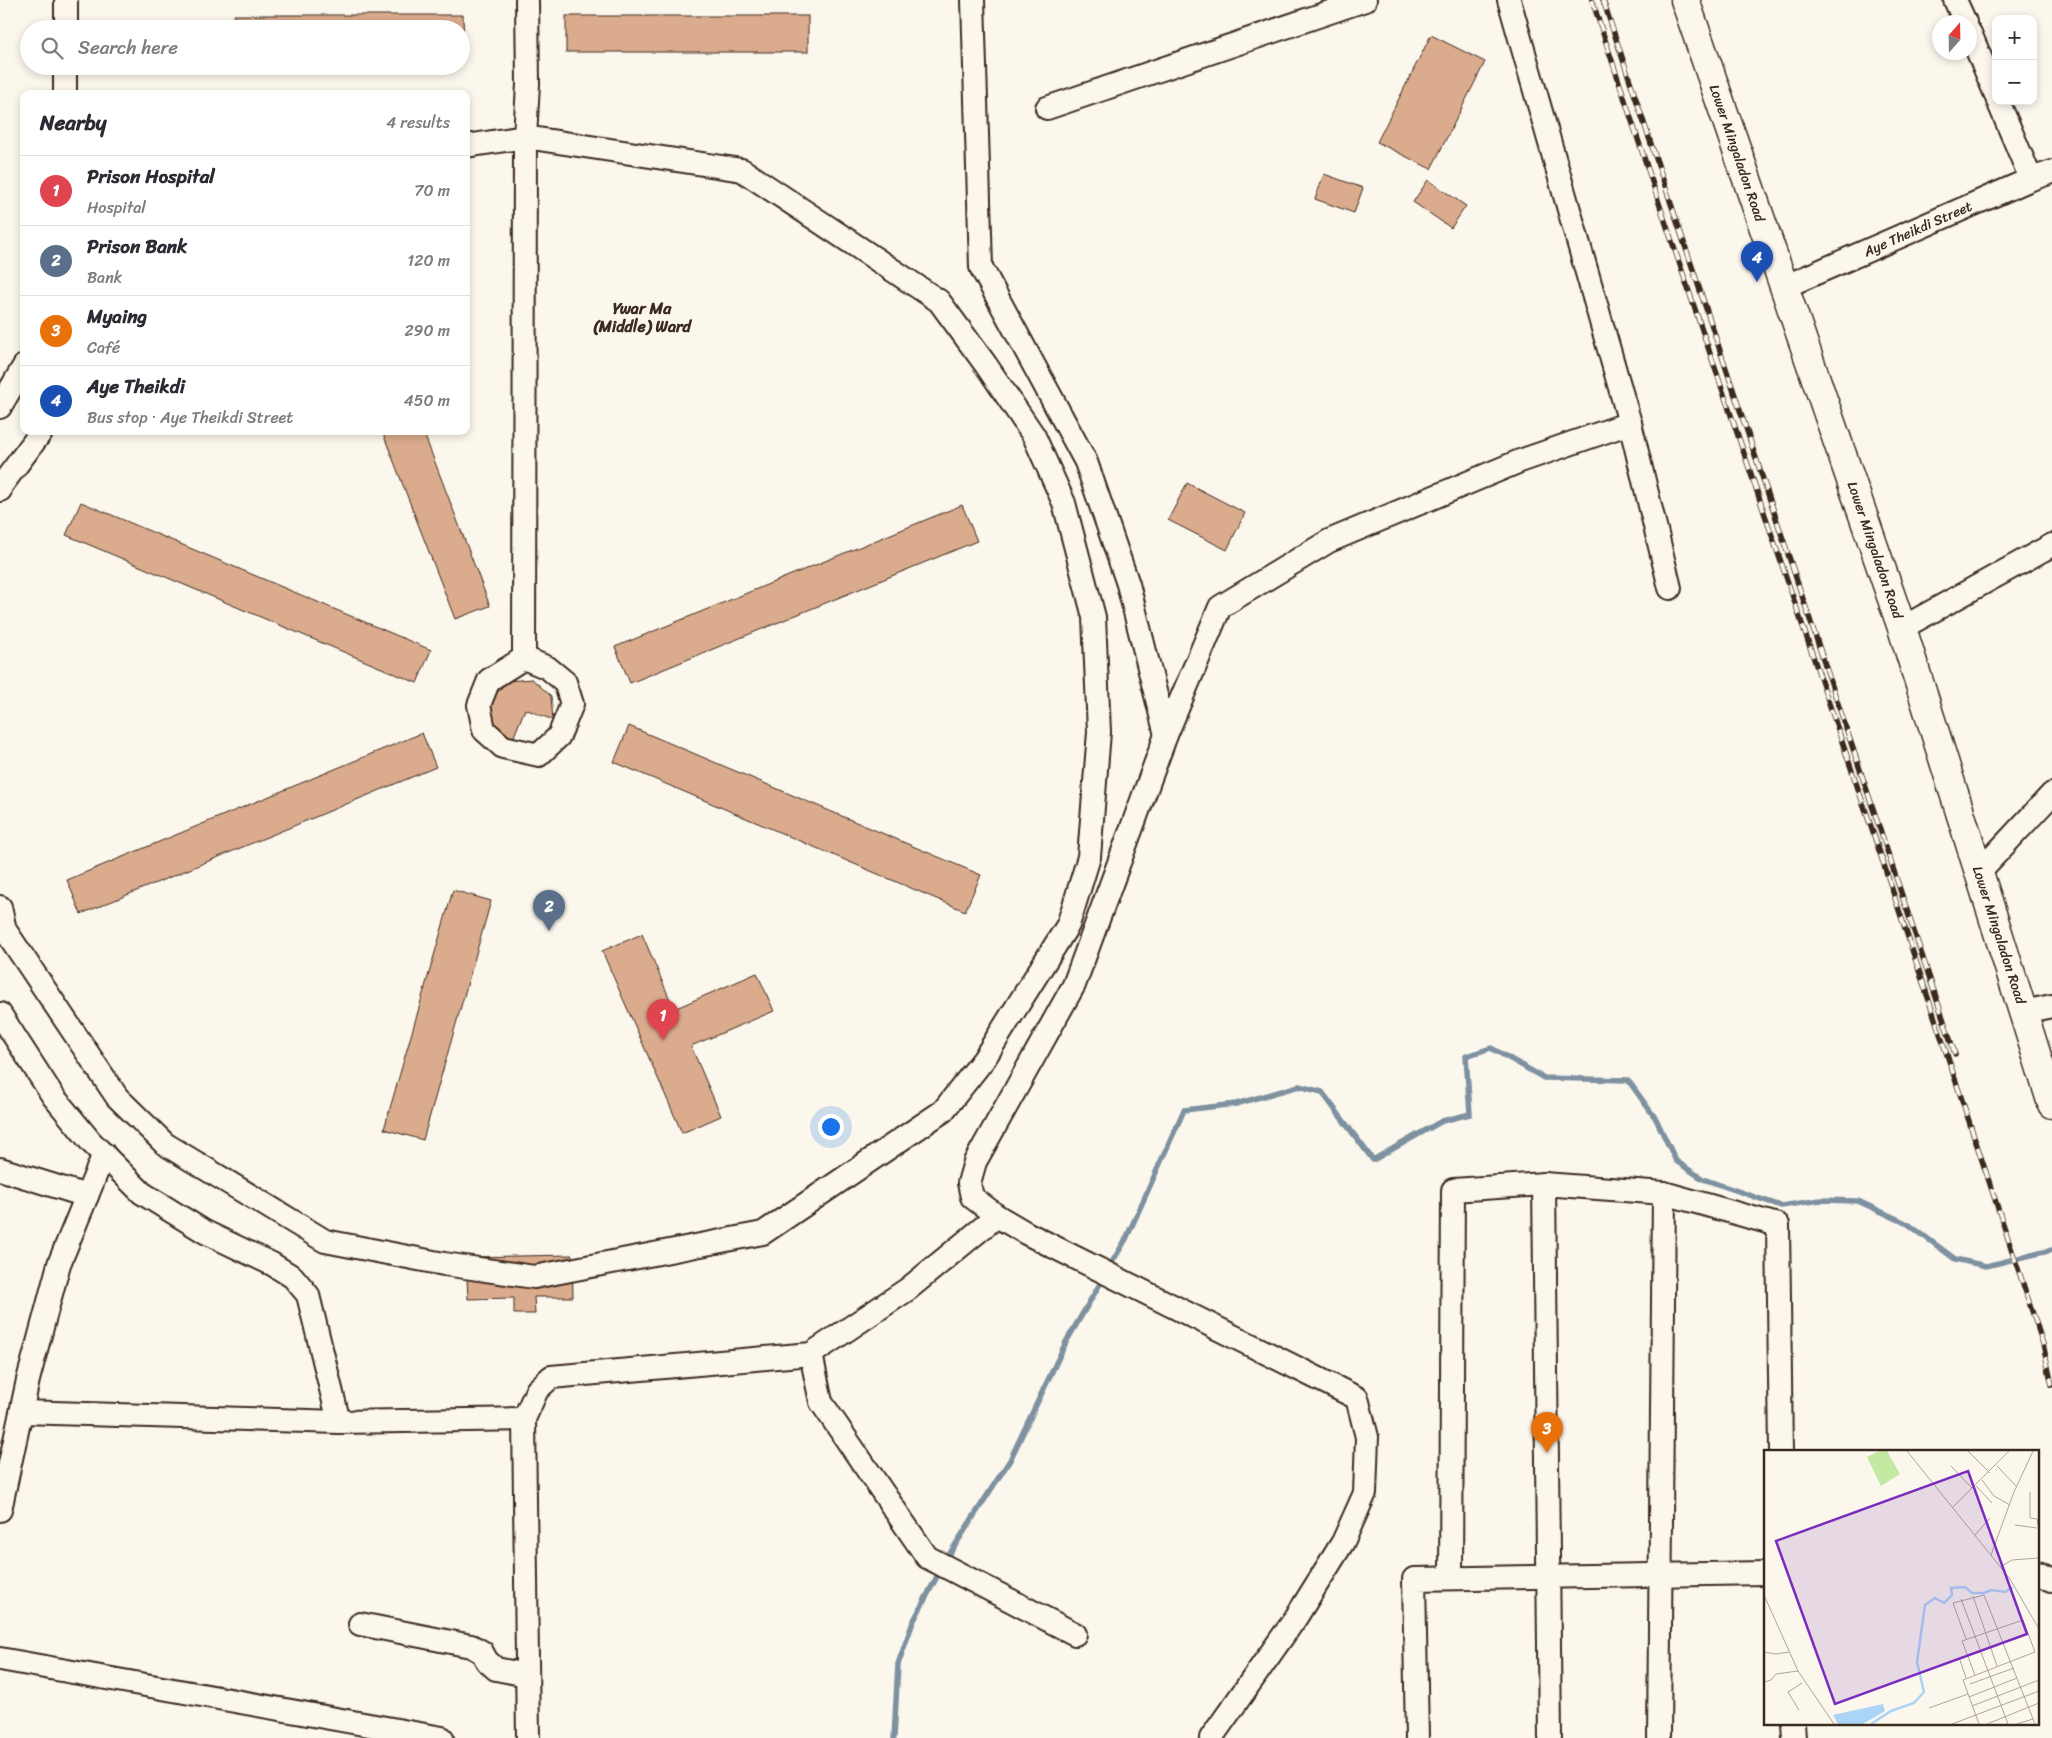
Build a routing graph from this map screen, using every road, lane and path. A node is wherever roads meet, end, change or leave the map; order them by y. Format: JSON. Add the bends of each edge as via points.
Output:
{"nodes":[{"id":1,"x":66,"y":0,"type":"edge"},
{"id":2,"x":527,"y":0,"type":"edge"},
{"id":3,"x":973,"y":0,"type":"edge"},
{"id":4,"x":1365,"y":0,"type":"edge"},
{"id":5,"x":1509,"y":0,"type":"edge"},
{"id":6,"x":1685,"y":0,"type":"edge"},
{"id":7,"x":1955,"y":0,"type":"edge"},
{"id":8,"x":1962,"y":15,"type":"edge"},
{"id":9,"x":66,"y":20,"type":"edge"},
{"id":10,"x":1977,"y":50,"type":"edge"},
{"id":11,"x":65,"y":75,"type":"edge"},
{"id":12,"x":1992,"y":85,"type":"edge"},
{"id":13,"x":65,"y":90,"type":"edge"},
{"id":14,"x":2000,"y":105,"type":"edge"},
{"id":15,"x":1048,"y":108,"type":"dead end"},
{"id":16,"x":525,"y":136,"type":"junction"},
{"id":17,"x":470,"y":145,"type":"edge"},
{"id":18,"x":2042,"y":175,"type":"edge"},
{"id":19,"x":1784,"y":287,"type":"junction"},
{"id":20,"x":20,"y":373,"type":"edge"},
{"id":21,"x":0,"y":407,"type":"edge"},
{"id":22,"x":1630,"y":424,"type":"junction"},
{"id":23,"x":39,"y":435,"type":"edge"},
{"id":24,"x":0,"y":490,"type":"edge"},
{"id":25,"x":2052,"y":545,"type":"edge"},
{"id":26,"x":1670,"y":588,"type":"dead end"},
{"id":27,"x":1902,"y":628,"type":"junction"},
{"id":28,"x":524,"y":658,"type":"junction"},
{"id":29,"x":1166,"y":735,"type":"junction"},
{"id":30,"x":2052,"y":794,"type":"edge"},
{"id":31,"x":1979,"y":872,"type":"junction"},
{"id":32,"x":0,"y":907,"type":"edge"},
{"id":33,"x":2052,"y":1006,"type":"edge"},
{"id":34,"x":2023,"y":1012,"type":"junction"},
{"id":35,"x":0,"y":1014,"type":"edge"},
{"id":36,"x":2052,"y":1104,"type":"edge"},
{"id":37,"x":104,"y":1154,"type":"junction"},
{"id":38,"x":0,"y":1169,"type":"edge"},
{"id":39,"x":1544,"y":1184,"type":"junction"},
{"id":40,"x":1664,"y":1193,"type":"junction"},
{"id":41,"x":87,"y":1196,"type":"junction"},
{"id":42,"x":997,"y":1216,"type":"junction"},
{"id":43,"x":811,"y":1354,"type":"junction"},
{"id":44,"x":22,"y":1412,"type":"junction"},
{"id":45,"x":524,"y":1418,"type":"junction"},
{"id":46,"x":340,"y":1422,"type":"junction"},
{"id":47,"x":1781,"y":1450,"type":"edge"},
{"id":48,"x":0,"y":1510,"type":"edge"},
{"id":49,"x":1764,"y":1573,"type":"edge"},
{"id":50,"x":2040,"y":1574,"type":"edge"},
{"id":51,"x":1661,"y":1575,"type":"junction"},
{"id":52,"x":1548,"y":1576,"type":"junction"},
{"id":53,"x":1452,"y":1578,"type":"junction"},
{"id":54,"x":2052,"y":1580,"type":"edge"},
{"id":55,"x":360,"y":1624,"type":"dead end"},
{"id":56,"x":1075,"y":1634,"type":"dead end"},
{"id":57,"x":0,"y":1659,"type":"edge"},
{"id":58,"x":528,"y":1675,"type":"junction"},
{"id":59,"x":442,"y":1738,"type":"edge"},
{"id":60,"x":528,"y":1738,"type":"edge"},
{"id":61,"x":1211,"y":1738,"type":"edge"},
{"id":62,"x":1416,"y":1738,"type":"edge"},
{"id":63,"x":1550,"y":1738,"type":"edge"},
{"id":64,"x":1659,"y":1738,"type":"edge"}],
"edges":[{"from":1,"to":9,"type":"street"},
{"from":2,"to":16,"type":"street"},
{"from":3,"to":29,"type":"street","via":[[981,267],[1086,462],[1128,584]]},
{"from":4,"to":15,"type":"street"},
{"from":5,"to":22,"type":"street"},
{"from":6,"to":19,"type":"main road","name":"Lower Mingaladon Road"},
{"from":7,"to":8,"type":"street"},
{"from":10,"to":12,"type":"street"},
{"from":11,"to":13,"type":"street"},
{"from":14,"to":18,"type":"street"},
{"from":16,"to":17,"type":"street"},
{"from":16,"to":28,"type":"street"},
{"from":16,"to":32,"type":"street","via":[[742,170],[939,301],[1034,436],[1064,503],[1094,617],[1099,732],[1089,857],[1068,924],[984,1059],[943,1111],[762,1233],[534,1277],[444,1264],[325,1241],[165,1144],[117,1097],[5,930]]},
{"from":18,"to":19,"type":"street","name":"Aye Theikdi Street"},
{"from":19,"to":27,"type":"main road","name":"Lower Mingaladon Road"},
{"from":20,"to":21,"type":"street"},
{"from":22,"to":26,"type":"street"},
{"from":22,"to":29,"type":"street","via":[[1520,461],[1329,541],[1220,607]]},
{"from":23,"to":24,"type":"street"},
{"from":25,"to":27,"type":"street"},
{"from":27,"to":31,"type":"main road","name":"Lower Mingaladon Road"},
{"from":28,"to":28,"type":"street","via":[[488,680],[479,705],[484,730],[503,747],[538,755],[559,736],[572,704],[565,682],[548,668]]},
{"from":29,"to":42,"type":"street","via":[[1074,985],[974,1162],[969,1183],[972,1197]]},
{"from":30,"to":31,"type":"street"},
{"from":31,"to":34,"type":"main road","name":"Lower Mingaladon Road"},
{"from":33,"to":34,"type":"street"},
{"from":34,"to":36,"type":"main road","name":"Lower Mingaladon Road"},
{"from":35,"to":37,"type":"street","via":[[53,1096]]},
{"from":37,"to":41,"type":"street"},
{"from":37,"to":46,"type":"street","via":[[142,1193],[205,1232],[293,1277],[308,1295]]},
{"from":38,"to":41,"type":"street"},
{"from":39,"to":40,"type":"street"},
{"from":39,"to":52,"type":"street"},
{"from":39,"to":53,"type":"street","via":[[1452,1190]]},
{"from":40,"to":47,"type":"street","via":[[1778,1224]]},
{"from":40,"to":51,"type":"street"},
{"from":41,"to":44,"type":"street","via":[[59,1264]]},
{"from":42,"to":43,"type":"street","via":[[908,1290]]},
{"from":42,"to":61,"type":"street","via":[[1357,1398],[1367,1437],[1365,1493],[1343,1542],[1296,1619]]},
{"from":43,"to":45,"type":"street","via":[[551,1377],[536,1390]]},
{"from":43,"to":56,"type":"street","via":[[821,1402],[927,1557]]},
{"from":44,"to":46,"type":"street"},
{"from":44,"to":48,"type":"street"},
{"from":45,"to":46,"type":"street"},
{"from":45,"to":58,"type":"street"},
{"from":49,"to":51,"type":"street"},
{"from":50,"to":54,"type":"street"},
{"from":51,"to":52,"type":"street"},
{"from":51,"to":64,"type":"street"},
{"from":52,"to":53,"type":"street"},
{"from":52,"to":63,"type":"street"},
{"from":53,"to":62,"type":"street","via":[[1414,1579]]},
{"from":55,"to":58,"type":"street","via":[[471,1646],[482,1652],[486,1661],[496,1669]]},
{"from":57,"to":59,"type":"street"},
{"from":58,"to":60,"type":"street"}]}
